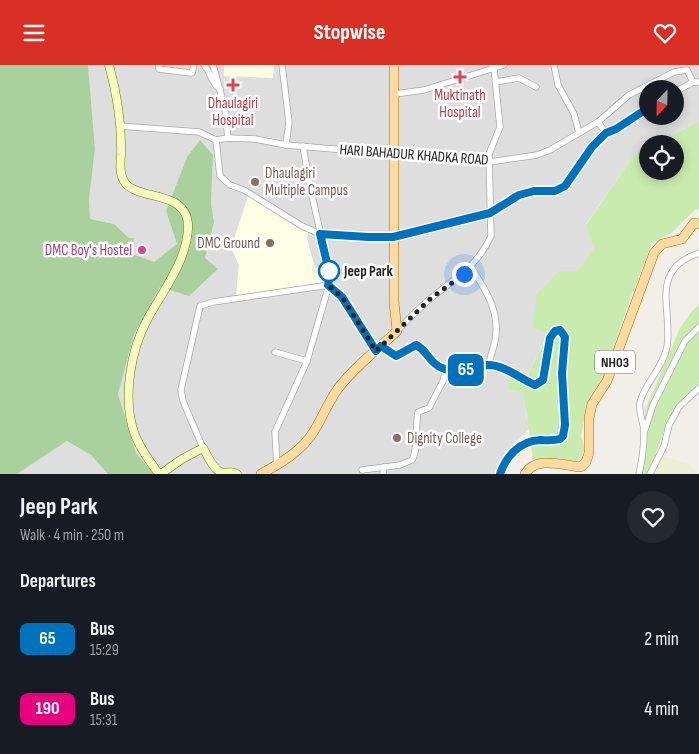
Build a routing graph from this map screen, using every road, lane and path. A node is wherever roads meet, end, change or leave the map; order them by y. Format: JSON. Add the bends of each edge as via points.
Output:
{"nodes":[{"id":1,"x":109,"y":65,"type":"edge"},
{"id":2,"x":159,"y":65,"type":"edge"},
{"id":3,"x":194,"y":65,"type":"edge"},
{"id":4,"x":204,"y":65,"type":"edge"},
{"id":5,"x":213,"y":65,"type":"edge"},
{"id":6,"x":282,"y":65,"type":"edge"},
{"id":7,"x":394,"y":65,"type":"edge"},
{"id":8,"x":504,"y":65,"type":"edge"},
{"id":9,"x":554,"y":65,"type":"edge"},
{"id":10,"x":493,"y":67,"type":"edge"},
{"id":11,"x":696,"y":82,"type":"edge"},
{"id":12,"x":496,"y":83,"type":"junction"},
{"id":13,"x":536,"y":87,"type":"dead end"},
{"id":14,"x":684,"y":88,"type":"edge"},
{"id":15,"x":220,"y":89,"type":"junction"},
{"id":16,"x":395,"y":94,"type":"junction"},
{"id":17,"x":639,"y":114,"type":"edge"},
{"id":18,"x":598,"y":122,"type":"junction"},
{"id":19,"x":120,"y":126,"type":"junction"},
{"id":20,"x":579,"y":133,"type":"junction"},
{"id":21,"x":606,"y":133,"type":"junction"},
{"id":22,"x":228,"y":137,"type":"junction"},
{"id":23,"x":216,"y":140,"type":"junction"},
{"id":24,"x":286,"y":145,"type":"junction"},
{"id":25,"x":303,"y":146,"type":"junction"},
{"id":26,"x":393,"y":154,"type":"junction"},
{"id":27,"x":489,"y":162,"type":"junction"},
{"id":28,"x":490,"y":213,"type":"junction"},
{"id":29,"x":699,"y":224,"type":"edge"},
{"id":30,"x":320,"y":234,"type":"junction"},
{"id":31,"x":393,"y":237,"type":"junction"},
{"id":32,"x":699,"y":253,"type":"edge"},
{"id":33,"x":471,"y":267,"type":"junction"},
{"id":34,"x":328,"y":285,"type":"junction"},
{"id":35,"x":699,"y":327,"type":"edge"},
{"id":36,"x":397,"y":331,"type":"junction"},
{"id":37,"x":379,"y":349,"type":"junction"},
{"id":38,"x":275,"y":352,"type":"dead end"},
{"id":39,"x":307,"y":361,"type":"junction"},
{"id":40,"x":489,"y":365,"type":"junction"},
{"id":41,"x":446,"y":369,"type":"junction"},
{"id":42,"x":699,"y":387,"type":"edge"},
{"id":43,"x":644,"y":433,"type":"junction"},
{"id":44,"x":203,"y":448,"type":"junction"},
{"id":45,"x":277,"y":466,"type":"junction"},
{"id":46,"x":384,"y":467,"type":"junction"},
{"id":47,"x":362,"y":470,"type":"dead end"},
{"id":48,"x":160,"y":474,"type":"edge"},
{"id":49,"x":237,"y":474,"type":"edge"},
{"id":50,"x":261,"y":474,"type":"edge"},
{"id":51,"x":383,"y":474,"type":"edge"},
{"id":52,"x":500,"y":474,"type":"edge"},
{"id":53,"x":525,"y":474,"type":"edge"},
{"id":54,"x":639,"y":474,"type":"edge"},
{"id":55,"x":650,"y":474,"type":"edge"}],
"edges":[{"from":1,"to":19,"type":"main road"},
{"from":2,"to":3,"type":"street","via":[[159,69],[190,73]]},
{"from":4,"to":15,"type":"street","via":[[213,84]]},
{"from":5,"to":15,"type":"street"},
{"from":6,"to":24,"type":"street","via":[[289,121]]},
{"from":7,"to":16,"type":"main road"},
{"from":8,"to":10,"type":"street"},
{"from":9,"to":20,"type":"street","via":[[558,85],[574,114]]},
{"from":10,"to":12,"type":"street"},
{"from":10,"to":16,"type":"street","via":[[424,90]]},
{"from":11,"to":14,"type":"street"},
{"from":11,"to":18,"type":"street","name":"HARI BAHADUR KHADKA ROAD","via":[[687,70],[674,72],[630,95]]},
{"from":12,"to":13,"type":"street","via":[[519,78]]},
{"from":12,"to":27,"type":"street","via":[[500,127]]},
{"from":15,"to":22,"type":"street"},
{"from":16,"to":26,"type":"main road"},
{"from":17,"to":21,"type":"street"},
{"from":18,"to":20,"type":"street","name":"HARI BAHADUR KHADKA ROAD"},
{"from":18,"to":21,"type":"street"},
{"from":19,"to":23,"type":"street","via":[[199,132]]},
{"from":19,"to":48,"type":"main road","via":[[120,168],[124,182],[174,203],[187,218],[188,229],[182,253],[167,288],[147,319],[132,359],[132,423],[148,460]]},
{"from":20,"to":27,"type":"street","name":"HARI BAHADUR KHADKA ROAD","via":[[538,155]]},
{"from":21,"to":28,"type":"street","via":[[592,147],[565,186],[555,191],[519,195]]},
{"from":22,"to":23,"type":"street","name":"HARI BAHADUR KHADKA ROAD"},
{"from":22,"to":24,"type":"street","name":"HARI BAHADUR KHADKA ROAD"},
{"from":23,"to":30,"type":"street","via":[[223,180]]},
{"from":24,"to":25,"type":"street","name":"HARI BAHADUR KHADKA ROAD"},
{"from":25,"to":26,"type":"street","name":"HARI BAHADUR KHADKA ROAD"},
{"from":25,"to":30,"type":"street"},
{"from":26,"to":27,"type":"street","name":"HARI BAHADUR KHADKA ROAD"},
{"from":26,"to":31,"type":"main road"},
{"from":27,"to":28,"type":"street"},
{"from":28,"to":31,"type":"street"},
{"from":28,"to":33,"type":"street","via":[[491,236]]},
{"from":29,"to":53,"type":"main road","number":"NH03","via":[[694,223],[682,239],[662,244],[654,253],[614,364],[592,404],[586,462],[581,467],[554,462],[536,465]]},
{"from":30,"to":31,"type":"street"},
{"from":30,"to":34,"type":"street","via":[[330,275]]},
{"from":31,"to":36,"type":"main road"},
{"from":32,"to":43,"type":"street","via":[[679,265],[665,288],[668,339],[656,374],[640,402]]},
{"from":33,"to":36,"type":"street","via":[[430,299]]},
{"from":33,"to":40,"type":"street","via":[[492,302],[496,320]]},
{"from":34,"to":37,"type":"street","via":[[342,297]]},
{"from":34,"to":39,"type":"street"},
{"from":34,"to":44,"type":"street","via":[[213,301],[200,306],[182,390],[183,401]]},
{"from":35,"to":43,"type":"street","via":[[685,341],[653,405]]},
{"from":36,"to":37,"type":"main road"},
{"from":37,"to":41,"type":"street","via":[[396,356],[416,345],[434,364]]},
{"from":37,"to":45,"type":"main road","via":[[336,391],[306,441]]},
{"from":38,"to":39,"type":"street"},
{"from":39,"to":45,"type":"street","via":[[275,432]]},
{"from":40,"to":41,"type":"street","via":[[455,371]]},
{"from":40,"to":52,"type":"street","via":[[539,384],[546,368],[550,338],[560,330],[565,337],[563,436],[520,446],[504,462]]},
{"from":41,"to":46,"type":"street","via":[[429,408],[418,412],[416,451],[412,460]]},
{"from":42,"to":55,"type":"street","via":[[679,407]]},
{"from":43,"to":54,"type":"street"},
{"from":44,"to":48,"type":"main road"},
{"from":44,"to":49,"type":"main road","via":[[216,469]]},
{"from":45,"to":50,"type":"main road"},
{"from":46,"to":47,"type":"street"},
{"from":46,"to":51,"type":"street"}]}
